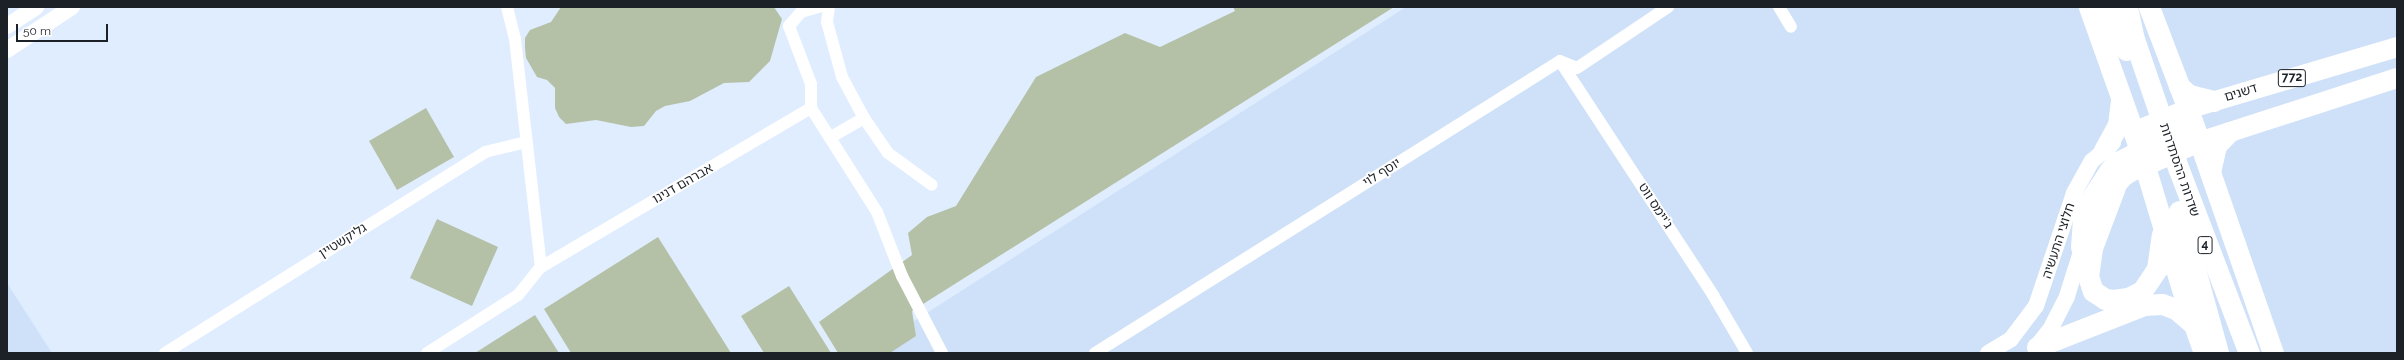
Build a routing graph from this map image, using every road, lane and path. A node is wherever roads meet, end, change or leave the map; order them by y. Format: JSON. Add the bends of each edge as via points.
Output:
{"nodes":[{"id":1,"x":36,"y":7,"type":"edge"},
{"id":2,"x":72,"y":7,"type":"edge"},
{"id":3,"x":507,"y":7,"type":"edge"},
{"id":4,"x":819,"y":7,"type":"edge"},
{"id":5,"x":829,"y":7,"type":"edge"},
{"id":6,"x":1668,"y":7,"type":"edge"},
{"id":7,"x":1779,"y":7,"type":"edge"},
{"id":8,"x":2089,"y":7,"type":"edge"},
{"id":9,"x":2107,"y":7,"type":"edge"},
{"id":10,"x":2127,"y":7,"type":"edge"},
{"id":11,"x":2149,"y":7,"type":"edge"},
{"id":12,"x":7,"y":26,"type":"edge"},
{"id":13,"x":1791,"y":28,"type":"dead end"},
{"id":14,"x":2397,"y":46,"type":"edge"},
{"id":15,"x":7,"y":50,"type":"edge"},
{"id":16,"x":1560,"y":61,"type":"junction"},
{"id":17,"x":2397,"y":78,"type":"edge"},
{"id":18,"x":2179,"y":86,"type":"junction"},
{"id":19,"x":2121,"y":94,"type":"junction"},
{"id":20,"x":2213,"y":101,"type":"junction"},
{"id":21,"x":811,"y":108,"type":"junction"},
{"id":22,"x":2188,"y":109,"type":"junction"},
{"id":23,"x":864,"y":118,"type":"junction"},
{"id":24,"x":2228,"y":132,"type":"junction"},
{"id":25,"x":831,"y":137,"type":"junction"},
{"id":26,"x":526,"y":142,"type":"junction"},
{"id":27,"x":2199,"y":142,"type":"junction"},
{"id":28,"x":2139,"y":149,"type":"junction"},
{"id":29,"x":2104,"y":150,"type":"junction"},
{"id":30,"x":2210,"y":173,"type":"junction"},
{"id":31,"x":932,"y":185,"type":"dead end"},
{"id":32,"x":2115,"y":187,"type":"junction"},
{"id":33,"x":2162,"y":224,"type":"junction"},
{"id":34,"x":2081,"y":247,"type":"junction"},
{"id":35,"x":541,"y":267,"type":"junction"},
{"id":36,"x":2202,"y":326,"type":"junction"},
{"id":37,"x":2033,"y":350,"type":"edge"},
{"id":38,"x":165,"y":353,"type":"edge"},
{"id":39,"x":427,"y":353,"type":"edge"},
{"id":40,"x":942,"y":353,"type":"edge"},
{"id":41,"x":1095,"y":353,"type":"edge"},
{"id":42,"x":1747,"y":353,"type":"edge"},
{"id":43,"x":1988,"y":353,"type":"edge"},
{"id":44,"x":2204,"y":353,"type":"edge"},
{"id":45,"x":2218,"y":353,"type":"edge"},
{"id":46,"x":2249,"y":353,"type":"edge"},
{"id":47,"x":2272,"y":353,"type":"edge"}],
"edges":[{"from":1,"to":12,"type":"street"},
{"from":2,"to":15,"type":"street"},
{"from":3,"to":26,"type":"street","via":[[515,39]]},
{"from":4,"to":21,"type":"street","via":[[801,12],[789,26],[811,84]]},
{"from":5,"to":23,"type":"street","via":[[827,22],[842,77]]},
{"from":6,"to":16,"type":"street","via":[[1577,68]]},
{"from":7,"to":13,"type":"street"},
{"from":8,"to":19,"type":"highway"},
{"from":9,"to":36,"type":"highway","name":"שדרות ההסתדרות","number":"4","via":[[2122,37],[2166,167]]},
{"from":10,"to":46,"type":"highway","name":"שדרות ההסתדרות","number":"4","via":[[2133,36],[2205,245]]},
{"from":11,"to":18,"type":"highway"},
{"from":14,"to":20,"type":"main road","name":"דשנים","number":"772"},
{"from":16,"to":41,"type":"street","name":"יוסף לוי"},
{"from":16,"to":42,"type":"street","name":"ג'יימס ווט","via":[[1713,294]]},
{"from":17,"to":24,"type":"main road","number":"772"},
{"from":18,"to":20,"type":"highway","via":[[2189,95]]},
{"from":18,"to":22,"type":"highway"},
{"from":19,"to":28,"type":"highway"},
{"from":19,"to":29,"type":"highway","via":[[2118,125]]},
{"from":20,"to":22,"type":"main road","name":"דשנים","number":"772"},
{"from":21,"to":25,"type":"street"},
{"from":21,"to":35,"type":"street","name":"אברהם דנינו"},
{"from":22,"to":27,"type":"highway"},
{"from":22,"to":28,"type":"highway","via":[[2188,117],[2180,130]]},
{"from":23,"to":25,"type":"street"},
{"from":23,"to":31,"type":"street","via":[[888,153]]},
{"from":24,"to":27,"type":"main road","number":"772"},
{"from":24,"to":30,"type":"highway","via":[[2216,145]]},
{"from":25,"to":40,"type":"street","via":[[877,212],[902,276]]},
{"from":26,"to":35,"type":"street"},
{"from":26,"to":38,"type":"street","name":"גליקשטיין","via":[[485,152]]},
{"from":27,"to":28,"type":"main road","number":"772"},
{"from":27,"to":30,"type":"highway"},
{"from":28,"to":29,"type":"street","name":"חלוצי התעשיה"},
{"from":28,"to":32,"type":"street","name":"חלוצי התעשיה","via":[[2130,174]]},
{"from":28,"to":33,"type":"highway"},
{"from":28,"to":34,"type":"highway","via":[[2110,170],[2093,194],[2083,220]]},
{"from":29,"to":43,"type":"street","name":"חלוצי התעשיה","via":[[2087,168],[2074,193],[2036,306],[2011,339]]},
{"from":30,"to":47,"type":"highway"},
{"from":32,"to":33,"type":"highway","via":[[2097,232],[2088,269],[2090,284],[2098,296],[2113,300],[2128,298],[2147,286],[2159,262]]},
{"from":32,"to":34,"type":"street","name":"חלוצי התעשיה","via":[[2095,218]]},
{"from":33,"to":36,"type":"highway"},
{"from":34,"to":37,"type":"street","name":"חלוצי התעשיה","via":[[2067,296],[2050,330]]},
{"from":35,"to":39,"type":"street","name":"אברהם דנינו","via":[[518,294]]},
{"from":36,"to":37,"type":"highway","via":[[2176,309],[2162,304],[2144,305]]},
{"from":36,"to":44,"type":"highway"},
{"from":36,"to":45,"type":"highway","name":"שדרות ההסתדרות","number":"4"}]}
